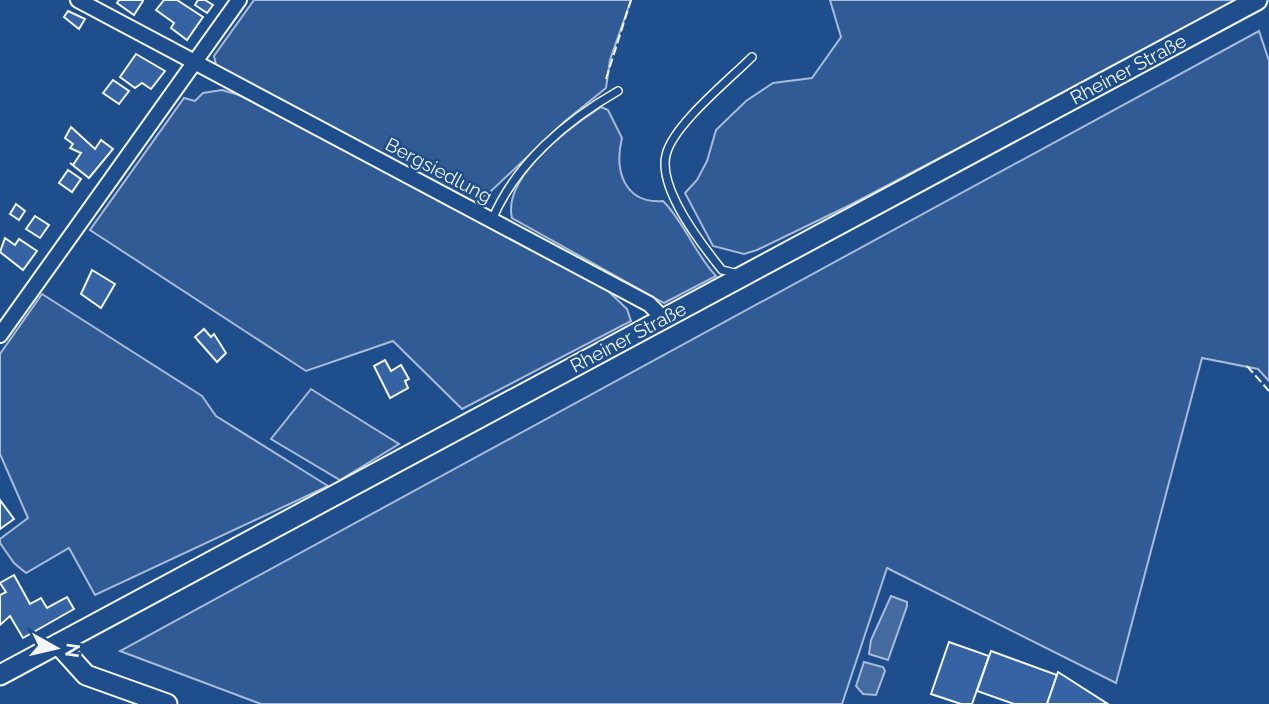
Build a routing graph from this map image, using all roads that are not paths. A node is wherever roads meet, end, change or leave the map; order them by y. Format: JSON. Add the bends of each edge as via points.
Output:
{"nodes":[{"id":1,"x":78,"y":0,"type":"edge"},
{"id":2,"x":239,"y":0,"type":"edge"},
{"id":3,"x":1257,"y":0,"type":"edge"},
{"id":4,"x":752,"y":57,"type":"dead end"},
{"id":5,"x":193,"y":62,"type":"junction"},
{"id":6,"x":618,"y":91,"type":"dead end"},
{"id":7,"x":492,"y":220,"type":"junction"},
{"id":8,"x":746,"y":274,"type":"junction"},
{"id":9,"x":663,"y":318,"type":"junction"},
{"id":10,"x":0,"y":335,"type":"edge"},
{"id":11,"x":58,"y":644,"type":"junction"},
{"id":12,"x":0,"y":675,"type":"edge"},
{"id":13,"x":167,"y":704,"type":"edge"}],
"edges":[{"from":1,"to":5,"type":"street","name":"Bergsiedlung"},
{"from":2,"to":5,"type":"street"},
{"from":3,"to":8,"type":"main road","name":"Rheiner Straße"},
{"from":4,"to":8,"type":"lane","via":[[680,130],[666,155],[667,184],[713,259],[722,270]]},
{"from":5,"to":7,"type":"street","name":"Bergsiedlung"},
{"from":5,"to":10,"type":"street"},
{"from":6,"to":7,"type":"lane","via":[[583,112],[517,172]]},
{"from":7,"to":9,"type":"street","name":"Bergsiedlung","via":[[649,304]]},
{"from":8,"to":9,"type":"main road","name":"Rheiner Straße"},
{"from":9,"to":11,"type":"main road","name":"Rheiner Straße"},
{"from":11,"to":12,"type":"main road","name":"Rheiner Straße"},
{"from":11,"to":13,"type":"main road","via":[[86,675]]}]}
